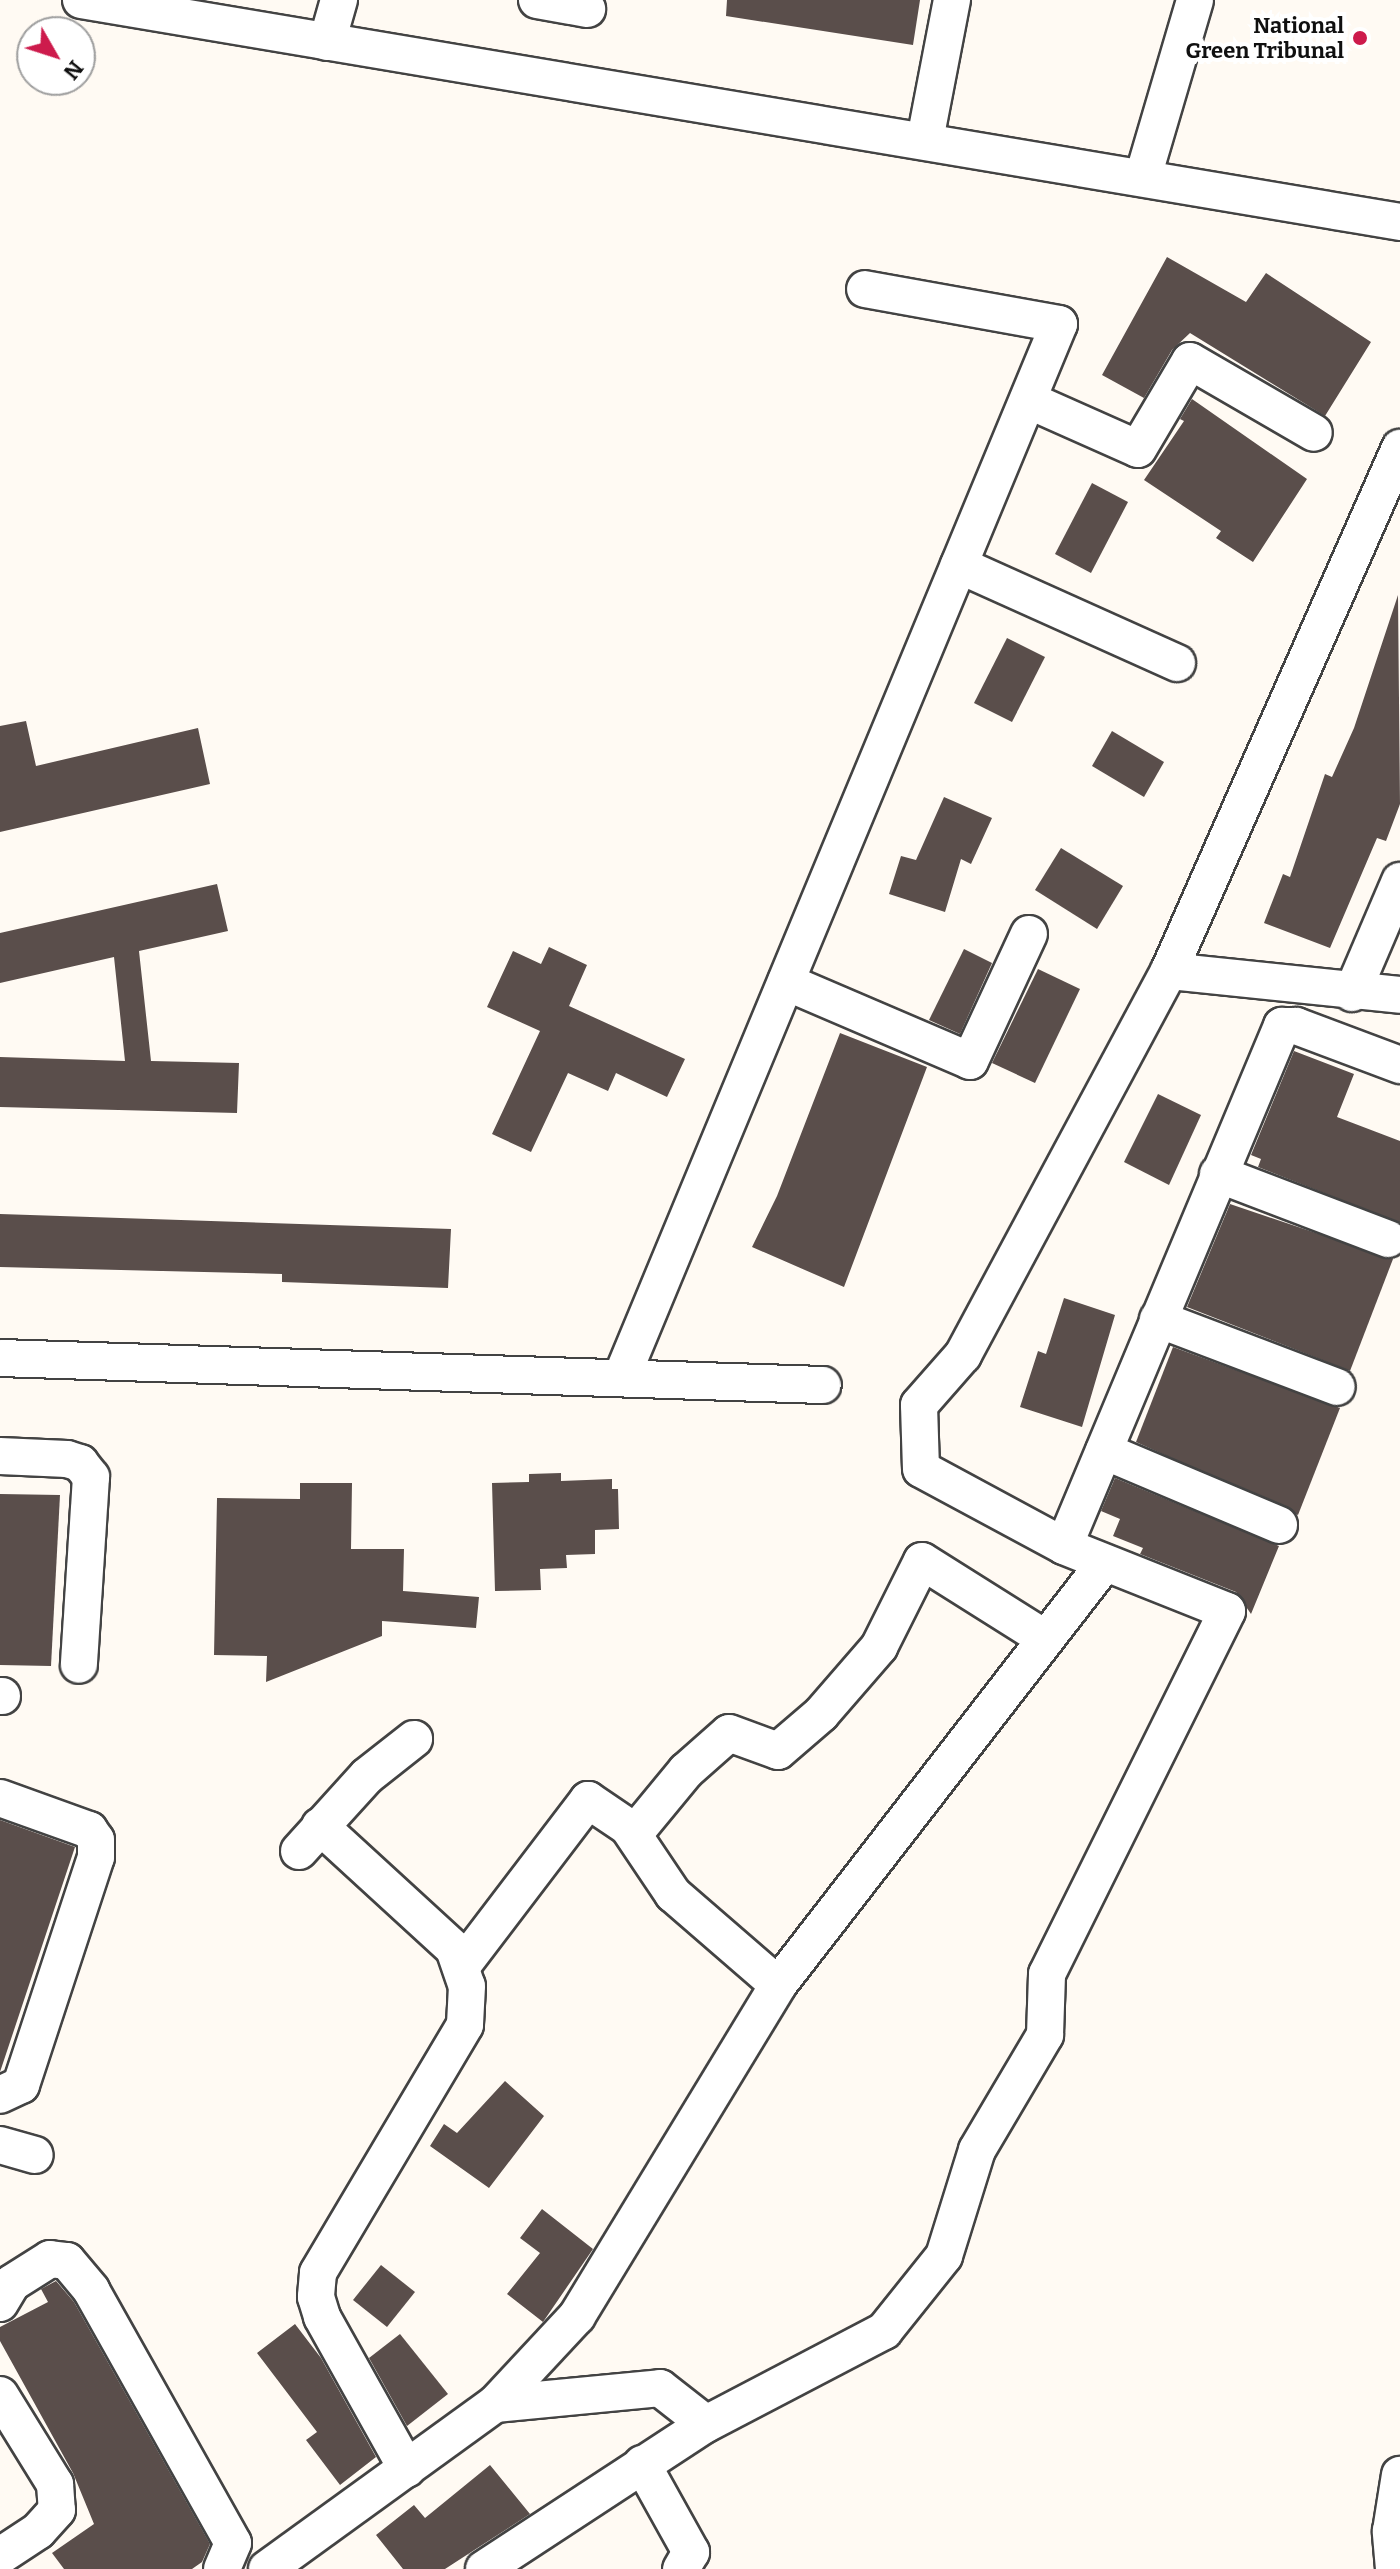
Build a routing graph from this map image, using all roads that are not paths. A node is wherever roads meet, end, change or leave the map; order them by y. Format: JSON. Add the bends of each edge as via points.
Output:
{"nodes":[{"id":1,"x":81,"y":0,"type":"edge"},
{"id":2,"x":339,"y":0,"type":"edge"},
{"id":3,"x":537,"y":0,"type":"edge"},
{"id":4,"x":952,"y":0,"type":"edge"},
{"id":5,"x":1195,"y":0,"type":"edge"},
{"id":6,"x":129,"y":5,"type":"edge"},
{"id":7,"x":587,"y":9,"type":"dead end"},
{"id":8,"x":327,"y":42,"type":"junction"},
{"id":9,"x":925,"y":140,"type":"junction"},
{"id":10,"x":1143,"y":177,"type":"junction"},
{"id":11,"x":1400,"y":222,"type":"edge"},
{"id":12,"x":865,"y":289,"type":"dead end"},
{"id":13,"x":1028,"y":400,"type":"junction"},
{"id":14,"x":1314,"y":433,"type":"dead end"},
{"id":15,"x":1400,"y":448,"type":"edge"},
{"id":16,"x":959,"y":565,"type":"junction"},
{"id":17,"x":1177,"y":663,"type":"dead end"},
{"id":18,"x":1400,"y":881,"type":"edge"},
{"id":19,"x":1029,"y":934,"type":"dead end"},
{"id":20,"x":1169,"y":971,"type":"junction"},
{"id":21,"x":786,"y":982,"type":"junction"},
{"id":22,"x":1352,"y":993,"type":"junction"},
{"id":23,"x":1400,"y":995,"type":"edge"},
{"id":24,"x":1400,"y":1065,"type":"edge"},
{"id":25,"x":1218,"y":1174,"type":"junction"},
{"id":26,"x":1388,"y":1239,"type":"dead end"},
{"id":27,"x":1158,"y":1319,"type":"junction"},
{"id":28,"x":0,"y":1358,"type":"edge"},
{"id":29,"x":622,"y":1376,"type":"junction"},
{"id":30,"x":823,"y":1385,"type":"dead end"},
{"id":31,"x":1337,"y":1387,"type":"dead end"},
{"id":32,"x":1104,"y":1451,"type":"junction"},
{"id":33,"x":0,"y":1456,"type":"edge"},
{"id":34,"x":1279,"y":1525,"type":"dead end"},
{"id":35,"x":1064,"y":1546,"type":"junction"},
{"id":36,"x":1104,"y":1564,"type":"junction"},
{"id":37,"x":1046,"y":1639,"type":"junction"},
{"id":38,"x":79,"y":1665,"type":"dead end"},
{"id":39,"x":414,"y":1739,"type":"dead end"},
{"id":40,"x":0,"y":1798,"type":"edge"},
{"id":41,"x":634,"y":1834,"type":"junction"},
{"id":42,"x":461,"y":1967,"type":"junction"},
{"id":43,"x":778,"y":1985,"type":"junction"},
{"id":44,"x":0,"y":2095,"type":"edge"},
{"id":45,"x":0,"y":2145,"type":"edge"},
{"id":46,"x":35,"y":2155,"type":"dead end"},
{"id":47,"x":0,"y":2303,"type":"edge"},
{"id":48,"x":0,"y":2395,"type":"edge"},
{"id":49,"x":495,"y":2404,"type":"junction"},
{"id":50,"x":706,"y":2424,"type":"junction"},
{"id":51,"x":642,"y":2464,"type":"junction"},
{"id":52,"x":407,"y":2469,"type":"junction"},
{"id":53,"x":1400,"y":2475,"type":"edge"},
{"id":54,"x":0,"y":2556,"type":"edge"},
{"id":55,"x":222,"y":2569,"type":"edge"},
{"id":56,"x":267,"y":2569,"type":"edge"},
{"id":57,"x":484,"y":2569,"type":"edge"},
{"id":58,"x":681,"y":2569,"type":"edge"},
{"id":59,"x":1394,"y":2569,"type":"edge"}],
"edges":[{"from":1,"to":6,"type":"street"},
{"from":2,"to":8,"type":"street"},
{"from":3,"to":7,"type":"street"},
{"from":4,"to":9,"type":"street"},
{"from":5,"to":10,"type":"street"},
{"from":6,"to":8,"type":"street"},
{"from":8,"to":9,"type":"street"},
{"from":9,"to":10,"type":"street"},
{"from":10,"to":11,"type":"street"},
{"from":12,"to":13,"type":"street","via":[[1059,324]]},
{"from":13,"to":14,"type":"street","via":[[1138,449],[1190,361]]},
{"from":13,"to":16,"type":"street"},
{"from":15,"to":20,"type":"street"},
{"from":16,"to":17,"type":"street"},
{"from":16,"to":21,"type":"street"},
{"from":18,"to":22,"type":"street"},
{"from":19,"to":21,"type":"street","via":[[970,1061]]},
{"from":20,"to":22,"type":"street"},
{"from":20,"to":35,"type":"street","via":[[963,1355],[919,1405],[921,1469]]},
{"from":21,"to":29,"type":"street"},
{"from":22,"to":23,"type":"street"},
{"from":24,"to":25,"type":"street","via":[[1296,1026],[1282,1026]]},
{"from":25,"to":26,"type":"street"},
{"from":25,"to":27,"type":"street"},
{"from":27,"to":31,"type":"street"},
{"from":27,"to":32,"type":"street"},
{"from":28,"to":29,"type":"street"},
{"from":29,"to":30,"type":"street"},
{"from":32,"to":34,"type":"street"},
{"from":32,"to":35,"type":"street"},
{"from":33,"to":38,"type":"street","via":[[67,1459],[80,1463],[91,1477]]},
{"from":35,"to":36,"type":"street"},
{"from":36,"to":37,"type":"street"},
{"from":36,"to":50,"type":"street","via":[[1227,1611],[1047,1974],[1045,2035],[977,2150],[944,2256],[884,2331]]},
{"from":37,"to":41,"type":"street","via":[[922,1561],[879,1647],[821,1714],[778,1751],[729,1733],[686,1771]]},
{"from":37,"to":43,"type":"street"},
{"from":39,"to":42,"type":"street","via":[[367,1776],[309,1839],[421,1916],[454,1949]]},
{"from":40,"to":44,"type":"street","via":[[89,1830],[96,1840],[96,1857],[21,2085]]},
{"from":41,"to":42,"type":"street","via":[[595,1802],[581,1805]]},
{"from":41,"to":43,"type":"street","via":[[673,1894]]},
{"from":42,"to":52,"type":"street","via":[[467,1986],[465,2025],[318,2273],[316,2297],[322,2317]]},
{"from":43,"to":49,"type":"street","via":[[577,2316]]},
{"from":45,"to":46,"type":"street"},
{"from":47,"to":55,"type":"street","via":[[12,2283],[50,2259],[67,2261],[91,2290],[233,2543]]},
{"from":48,"to":54,"type":"street","via":[[55,2484],[57,2510],[38,2531]]},
{"from":49,"to":50,"type":"street","via":[[660,2388]]},
{"from":49,"to":52,"type":"street"},
{"from":50,"to":51,"type":"street"},
{"from":51,"to":57,"type":"street"},
{"from":51,"to":58,"type":"street","via":[[691,2552]]},
{"from":52,"to":56,"type":"street"},
{"from":53,"to":59,"type":"street","via":[[1391,2531]]}]}
